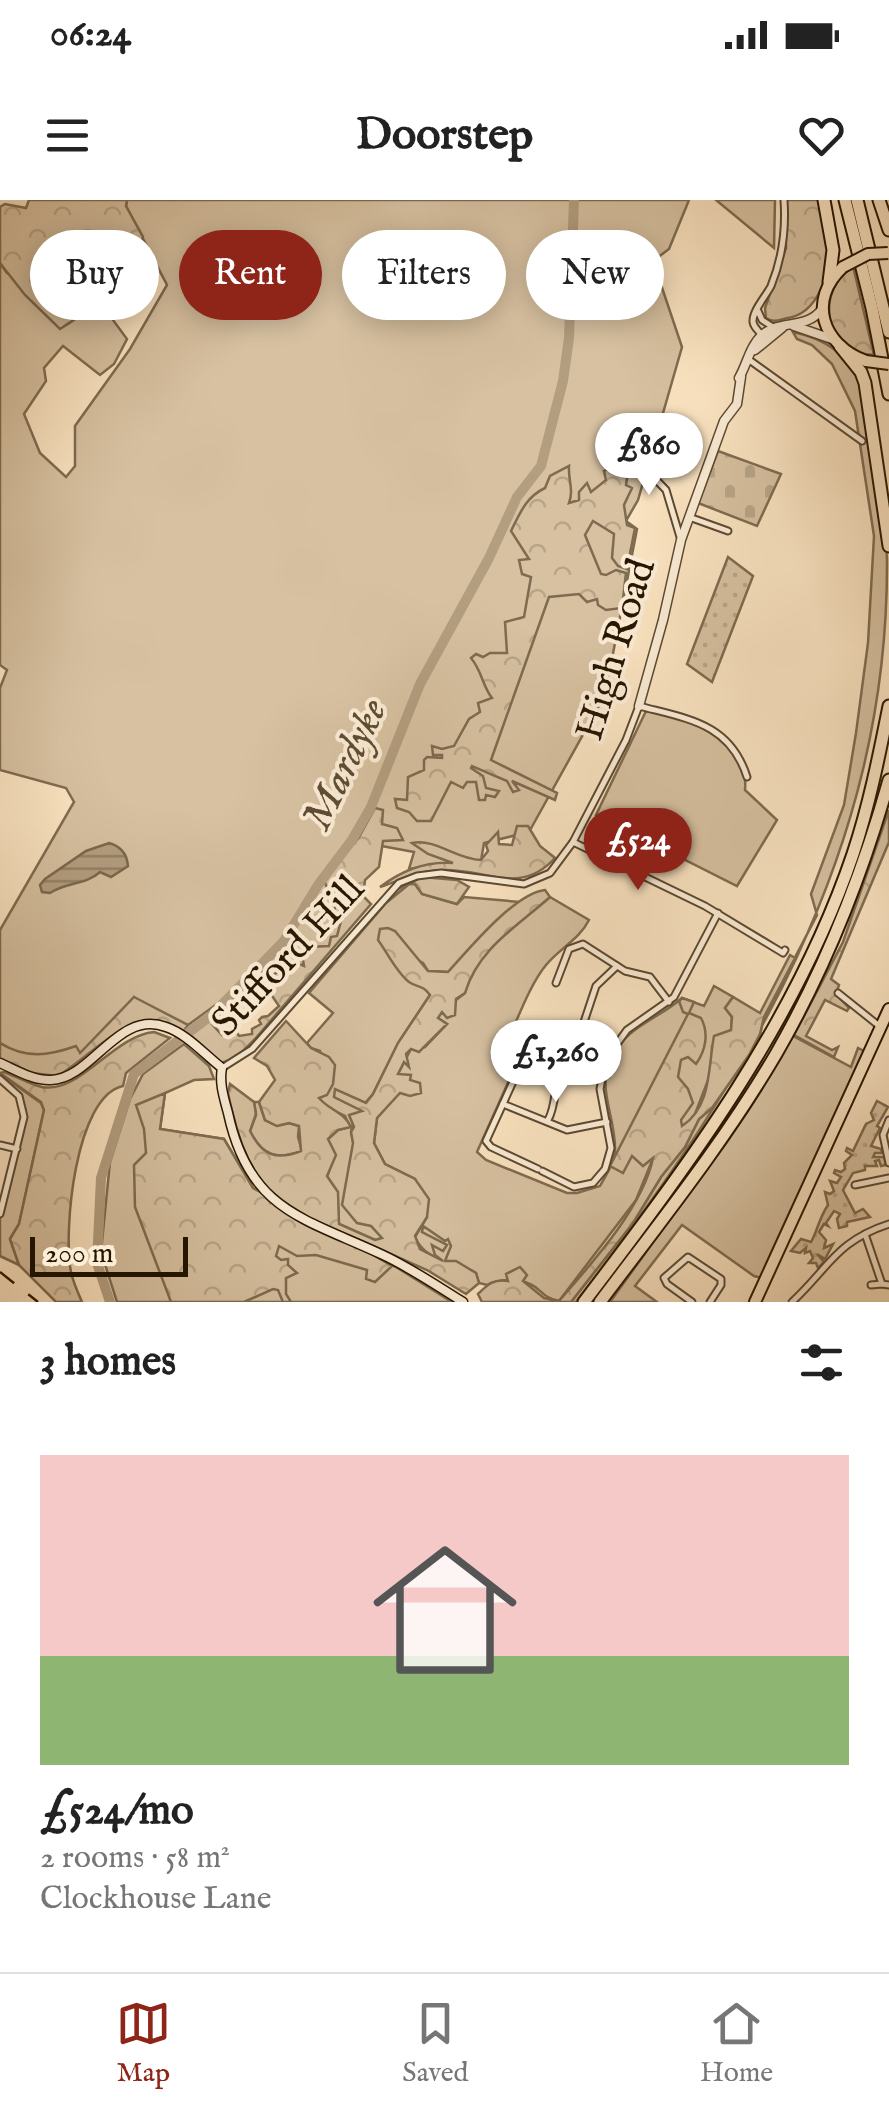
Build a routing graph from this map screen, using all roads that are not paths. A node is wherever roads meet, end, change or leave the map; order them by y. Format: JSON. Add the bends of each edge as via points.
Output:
{"nodes":[{"id":1,"x":784,"y":200,"type":"edge"},
{"id":2,"x":824,"y":200,"type":"edge"},
{"id":3,"x":845,"y":200,"type":"edge"},
{"id":4,"x":857,"y":200,"type":"edge"},
{"id":5,"x":879,"y":200,"type":"edge"},
{"id":6,"x":889,"y":230,"type":"edge"},
{"id":7,"x":889,"y":253,"type":"edge"},
{"id":8,"x":829,"y":282,"type":"junction"},
{"id":9,"x":822,"y":309,"type":"junction"},
{"id":10,"x":758,"y":310,"type":"junction"},
{"id":11,"x":776,"y":330,"type":"junction"},
{"id":12,"x":889,"y":332,"type":"edge"},
{"id":13,"x":836,"y":343,"type":"junction"},
{"id":14,"x":750,"y":356,"type":"junction"},
{"id":15,"x":889,"y":364,"type":"edge"},
{"id":16,"x":889,"y":394,"type":"edge"},
{"id":17,"x":862,"y":440,"type":"dead end"},
{"id":18,"x":635,"y":454,"type":"dead end"},
{"id":19,"x":689,"y":517,"type":"junction"},
{"id":20,"x":718,"y":536,"type":"dead end"},
{"id":21,"x":681,"y":540,"type":"junction"},
{"id":22,"x":889,"y":546,"type":"edge"},
{"id":23,"x":639,"y":706,"type":"junction"},
{"id":24,"x":889,"y":706,"type":"edge"},
{"id":25,"x":747,"y":777,"type":"dead end"},
{"id":26,"x":889,"y":780,"type":"edge"},
{"id":27,"x":574,"y":842,"type":"junction"},
{"id":28,"x":718,"y":914,"type":"junction"},
{"id":29,"x":785,"y":953,"type":"dead end"},
{"id":30,"x":617,"y":966,"type":"junction"},
{"id":31,"x":556,"y":984,"type":"dead end"},
{"id":32,"x":838,"y":993,"type":"dead end"},
{"id":33,"x":669,"y":1002,"type":"junction"},
{"id":34,"x":889,"y":1009,"type":"edge"},
{"id":35,"x":885,"y":1024,"type":"edge"},
{"id":36,"x":583,"y":1038,"type":"junction"},
{"id":37,"x":610,"y":1051,"type":"junction"},
{"id":38,"x":577,"y":1052,"type":"junction"},
{"id":39,"x":0,"y":1063,"type":"edge"},
{"id":40,"x":602,"y":1066,"type":"junction"},
{"id":41,"x":222,"y":1068,"type":"junction"},
{"id":42,"x":516,"y":1072,"type":"dead end"},
{"id":43,"x":0,"y":1079,"type":"edge"},
{"id":44,"x":503,"y":1104,"type":"junction"},
{"id":45,"x":548,"y":1120,"type":"junction"},
{"id":46,"x":889,"y":1120,"type":"edge"},
{"id":47,"x":607,"y":1122,"type":"junction"},
{"id":48,"x":0,"y":1145,"type":"edge"},
{"id":49,"x":17,"y":1149,"type":"junction"},
{"id":50,"x":889,"y":1163,"type":"edge"},
{"id":51,"x":889,"y":1178,"type":"edge"},
{"id":52,"x":855,"y":1186,"type":"dead end"},
{"id":53,"x":0,"y":1214,"type":"edge"},
{"id":54,"x":889,"y":1224,"type":"edge"},
{"id":55,"x":865,"y":1234,"type":"junction"},
{"id":56,"x":804,"y":1272,"type":"dead end"},
{"id":57,"x":812,"y":1278,"type":"junction"},
{"id":58,"x":885,"y":1285,"type":"edge"},
{"id":59,"x":872,"y":1286,"type":"dead end"},
{"id":60,"x":463,"y":1302,"type":"edge"},
{"id":61,"x":584,"y":1302,"type":"edge"},
{"id":62,"x":600,"y":1302,"type":"edge"},
{"id":63,"x":692,"y":1302,"type":"edge"},
{"id":64,"x":710,"y":1302,"type":"edge"},
{"id":65,"x":756,"y":1302,"type":"edge"},
{"id":66,"x":792,"y":1302,"type":"edge"}],
"edges":[{"from":1,"to":10,"type":"street","via":[[779,262]]},
{"from":2,"to":8,"type":"highway","via":[[833,250]]},
{"from":3,"to":16,"type":"highway"},
{"from":4,"to":12,"type":"highway"},
{"from":5,"to":6,"type":"highway"},
{"from":7,"to":8,"type":"main road","bridge":true,"via":[[864,256]]},
{"from":8,"to":9,"type":"main road"},
{"from":9,"to":11,"type":"main road","name":"High Road","via":[[812,320]]},
{"from":9,"to":13,"type":"main road"},
{"from":10,"to":11,"type":"street"},
{"from":10,"to":11,"type":"street","via":[[754,324]]},
{"from":11,"to":13,"type":"main road"},
{"from":11,"to":14,"type":"main road","name":"High Road"},
{"from":13,"to":15,"type":"main road","bridge":true,"via":[[866,361]]},
{"from":13,"to":22,"type":"highway","via":[[865,383]]},
{"from":14,"to":17,"type":"street"},
{"from":14,"to":19,"type":"main road","name":"High Road"},
{"from":18,"to":21,"type":"street","via":[[666,490]]},
{"from":19,"to":20,"type":"street","via":[[724,530]]},
{"from":19,"to":21,"type":"main road","name":"High Road"},
{"from":21,"to":23,"type":"main road","name":"High Road"},
{"from":23,"to":25,"type":"street","via":[[704,724],[741,758]]},
{"from":23,"to":27,"type":"street","name":"High Road"},
{"from":24,"to":61,"type":"highway","via":[[853,853],[789,1001],[734,1096]]},
{"from":26,"to":62,"type":"highway","via":[[867,859],[802,1008],[722,1136]]},
{"from":27,"to":28,"type":"street"},
{"from":27,"to":41,"type":"street","name":"Stifford Hill","via":[[550,873],[533,882],[442,873],[399,884],[252,1050]]},
{"from":28,"to":29,"type":"street"},
{"from":28,"to":33,"type":"street"},
{"from":30,"to":31,"type":"street","via":[[578,944],[569,949]]},
{"from":30,"to":33,"type":"street","via":[[650,977]]},
{"from":30,"to":36,"type":"street","via":[[596,986]]},
{"from":32,"to":35,"type":"street"},
{"from":33,"to":37,"type":"street","via":[[636,1022]]},
{"from":34,"to":35,"type":"main road"},
{"from":35,"to":65,"type":"main road"},
{"from":36,"to":37,"type":"street"},
{"from":36,"to":38,"type":"street"},
{"from":37,"to":40,"type":"street"},
{"from":38,"to":40,"type":"street"},
{"from":38,"to":45,"type":"street","via":[[566,1058],[554,1085],[556,1104]]},
{"from":39,"to":41,"type":"main road","name":"Stifford Hill","via":[[56,1080],[138,1026],[156,1024]]},
{"from":40,"to":47,"type":"street"},
{"from":41,"to":60,"type":"main road","via":[[235,1140],[266,1194],[303,1221],[400,1264]]},
{"from":42,"to":44,"type":"street"},
{"from":43,"to":49,"type":"street","via":[[24,1106]]},
{"from":44,"to":45,"type":"street"},
{"from":44,"to":47,"type":"street","via":[[486,1141],[491,1147],[574,1186],[593,1183],[609,1159]]},
{"from":45,"to":47,"type":"street","via":[[574,1130]]},
{"from":46,"to":50,"type":"street","via":[[883,1135]]},
{"from":48,"to":49,"type":"street"},
{"from":49,"to":53,"type":"street"},
{"from":51,"to":52,"type":"street"},
{"from":54,"to":55,"type":"street"},
{"from":55,"to":57,"type":"street"},
{"from":55,"to":58,"type":"street"},
{"from":56,"to":57,"type":"street"},
{"from":57,"to":66,"type":"street"},
{"from":58,"to":59,"type":"street"},
{"from":63,"to":64,"type":"street","via":[[664,1278],[688,1257],[721,1279]]}]}
